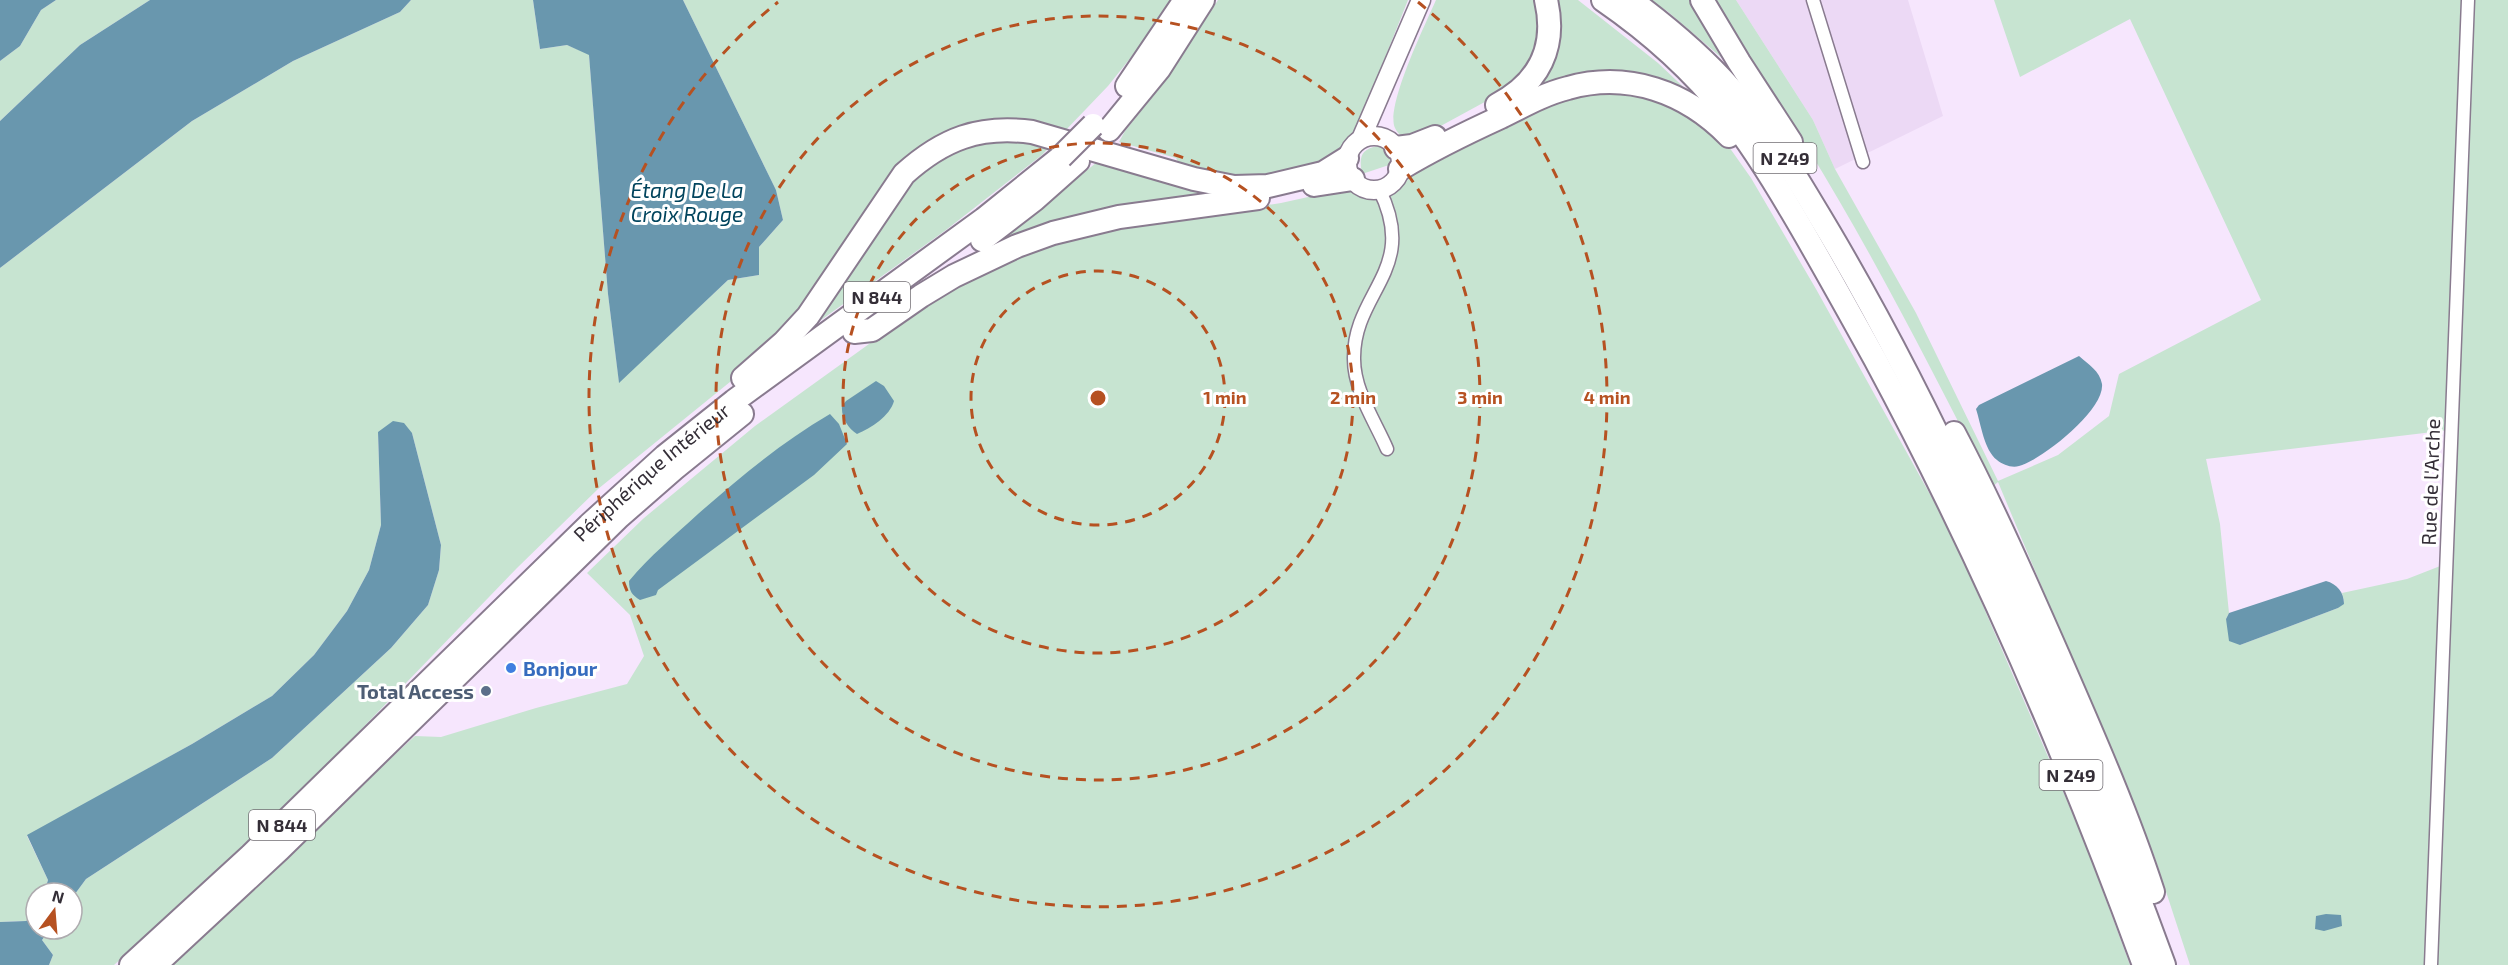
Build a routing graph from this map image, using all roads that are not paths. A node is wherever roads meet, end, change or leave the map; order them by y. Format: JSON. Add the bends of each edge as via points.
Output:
{"nodes":[{"id":1,"x":1185,"y":0,"type":"edge"},
{"id":2,"x":1203,"y":0,"type":"edge"},
{"id":3,"x":1421,"y":0,"type":"edge"},
{"id":4,"x":1546,"y":0,"type":"edge"},
{"id":5,"x":1603,"y":0,"type":"edge"},
{"id":6,"x":1630,"y":0,"type":"edge"},
{"id":7,"x":1702,"y":0,"type":"edge"},
{"id":8,"x":1813,"y":0,"type":"edge"},
{"id":9,"x":2468,"y":0,"type":"edge"},
{"id":10,"x":1386,"y":87,"type":"junction"},
{"id":11,"x":1101,"y":127,"type":"junction"},
{"id":12,"x":1361,"y":139,"type":"junction"},
{"id":13,"x":1393,"y":151,"type":"junction"},
{"id":14,"x":1069,"y":159,"type":"junction"},
{"id":15,"x":1863,"y":162,"type":"dead end"},
{"id":16,"x":1350,"y":169,"type":"junction"},
{"id":17,"x":1379,"y":189,"type":"junction"},
{"id":18,"x":1790,"y":208,"type":"junction"},
{"id":19,"x":854,"y":332,"type":"junction"},
{"id":20,"x":691,"y":434,"type":"junction"},
{"id":21,"x":1388,"y":449,"type":"dead end"},
{"id":22,"x":131,"y":965,"type":"edge"},
{"id":23,"x":155,"y":965,"type":"edge"},
{"id":24,"x":2144,"y":965,"type":"edge"},
{"id":25,"x":2164,"y":965,"type":"edge"},
{"id":26,"x":2176,"y":965,"type":"edge"},
{"id":27,"x":2431,"y":965,"type":"edge"}],
"edges":[{"from":1,"to":11,"type":"highway","name":"Périphérique Intérieur","number":"N 844"},
{"from":2,"to":11,"type":"highway","number":"N 844","via":[[1159,69]]},
{"from":3,"to":10,"type":"main road"},
{"from":4,"to":13,"type":"highway","via":[[1550,28],[1545,55],[1521,91],[1423,143]]},
{"from":5,"to":18,"type":"highway","number":"N 249","via":[[1653,40],[1726,112]]},
{"from":6,"to":25,"type":"highway","number":"N 249","via":[[1731,88],[1790,166],[1849,266],[1942,443],[2028,626],[2105,809]]},
{"from":7,"to":26,"type":"highway","via":[[1830,206],[1965,455],[2077,699],[2137,845]]},
{"from":8,"to":15,"type":"street"},
{"from":9,"to":27,"type":"street","name":"Rue de l'Arche"},
{"from":10,"to":12,"type":"main road"},
{"from":10,"to":13,"type":"main road"},
{"from":11,"to":14,"type":"highway","name":"Périphérique Intérieur","number":"N 844","bridge":true},
{"from":12,"to":13,"type":"main road","via":[[1374,136]]},
{"from":12,"to":16,"type":"main road","via":[[1353,145]]},
{"from":13,"to":17,"type":"main road","via":[[1393,182]]},
{"from":13,"to":18,"type":"highway","via":[[1437,147],[1546,96],[1584,84],[1634,83],[1670,93],[1702,111],[1730,138],[1774,199]]},
{"from":14,"to":19,"type":"highway","number":"N 844","via":[[1012,218]]},
{"from":14,"to":20,"type":"highway","name":"Périphérique Intérieur","number":"N 844"},
{"from":16,"to":17,"type":"main road","via":[[1365,188]]},
{"from":16,"to":19,"type":"highway","via":[[1328,182],[1275,195],[1119,217],[1053,233],[954,276],[872,330]]},
{"from":16,"to":20,"type":"highway","via":[[1268,186],[1234,187],[1032,132],[982,131],[951,141],[925,155],[904,174],[808,316],[700,416]]},
{"from":17,"to":21,"type":"street","via":[[1387,204],[1392,253],[1383,280],[1360,323],[1354,360],[1360,389]]},
{"from":18,"to":24,"type":"highway","number":"N 249","via":[[1893,393],[1990,588],[2060,747]]},
{"from":19,"to":23,"type":"highway","number":"N 844","via":[[723,428],[644,495]]},
{"from":20,"to":22,"type":"highway","name":"Périphérique Intérieur","number":"N 844","via":[[581,533],[251,855]]}]}
